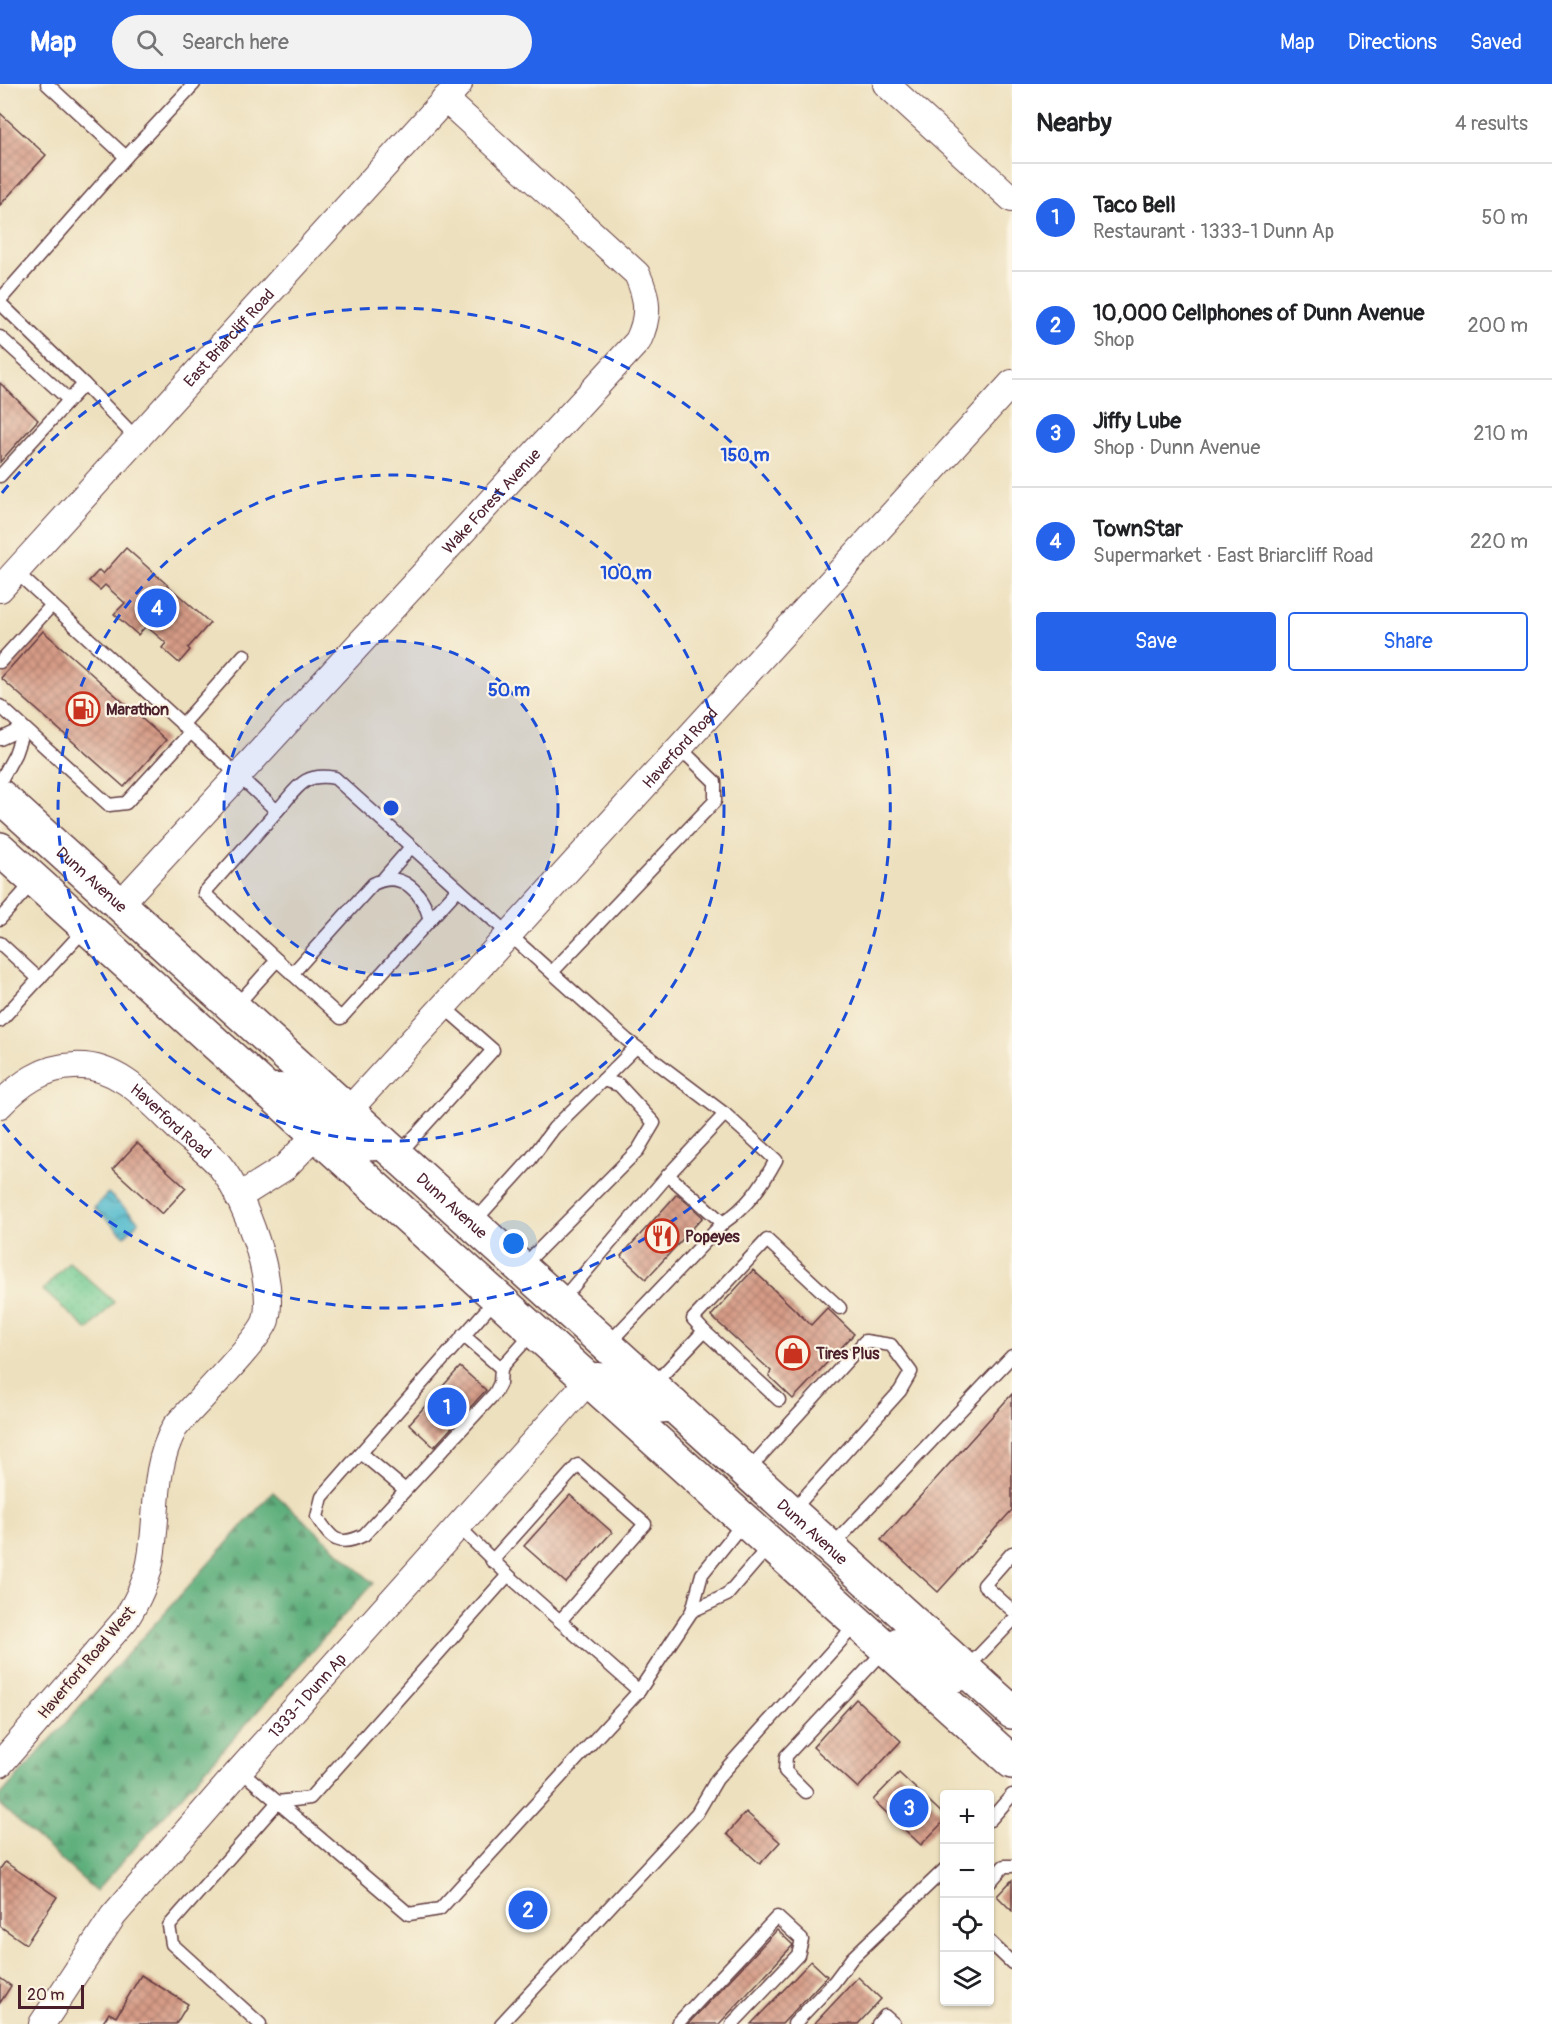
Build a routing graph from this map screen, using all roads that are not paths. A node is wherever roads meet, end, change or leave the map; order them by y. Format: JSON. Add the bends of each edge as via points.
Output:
{"nodes":[{"id":1,"x":47,"y":84,"type":"edge"},
{"id":2,"x":194,"y":84,"type":"edge"},
{"id":3,"x":886,"y":84,"type":"edge"},
{"id":4,"x":452,"y":92,"type":"edge"},
{"id":5,"x":126,"y":157,"type":"junction"},
{"id":6,"x":1012,"y":199,"type":"edge"},
{"id":7,"x":0,"y":302,"type":"edge"},
{"id":8,"x":0,"y":337,"type":"edge"},
{"id":9,"x":1012,"y":383,"type":"edge"},
{"id":10,"x":84,"y":384,"type":"junction"},
{"id":11,"x":69,"y":400,"type":"junction"},
{"id":12,"x":138,"y":440,"type":"junction"},
{"id":13,"x":0,"y":476,"type":"edge"},
{"id":14,"x":4,"y":584,"type":"edge"},
{"id":15,"x":52,"y":605,"type":"junction"},
{"id":16,"x":244,"y":655,"type":"dead end"},
{"id":17,"x":0,"y":662,"type":"edge"},
{"id":18,"x":0,"y":705,"type":"edge"},
{"id":19,"x":24,"y":728,"type":"junction"},
{"id":20,"x":186,"y":729,"type":"junction"},
{"id":21,"x":0,"y":739,"type":"edge"},
{"id":22,"x":680,"y":747,"type":"junction"},
{"id":23,"x":238,"y":777,"type":"junction"},
{"id":24,"x":0,"y":782,"type":"edge"},
{"id":25,"x":0,"y":796,"type":"edge"},
{"id":26,"x":277,"y":811,"type":"junction"},
{"id":27,"x":411,"y":847,"type":"junction"},
{"id":28,"x":0,"y":849,"type":"edge"},
{"id":29,"x":384,"y":878,"type":"junction"},
{"id":30,"x":34,"y":880,"type":"junction"},
{"id":31,"x":458,"y":889,"type":"junction"},
{"id":32,"x":120,"y":904,"type":"junction"},
{"id":33,"x":0,"y":919,"type":"edge"},
{"id":34,"x":430,"y":920,"type":"junction"},
{"id":35,"x":86,"y":927,"type":"junction"},
{"id":36,"x":509,"y":935,"type":"junction"},
{"id":37,"x":0,"y":943,"type":"edge"},
{"id":38,"x":277,"y":960,"type":"junction"},
{"id":39,"x":553,"y":971,"type":"junction"},
{"id":40,"x":292,"y":974,"type":"junction"},
{"id":41,"x":39,"y":979,"type":"junction"},
{"id":42,"x":444,"y":1006,"type":"junction"},
{"id":43,"x":234,"y":1008,"type":"junction"},
{"id":44,"x":0,"y":1021,"type":"edge"},
{"id":45,"x":636,"y":1047,"type":"junction"},
{"id":46,"x":603,"y":1080,"type":"junction"},
{"id":47,"x":267,"y":1091,"type":"junction"},
{"id":48,"x":0,"y":1105,"type":"edge"},
{"id":49,"x":348,"y":1111,"type":"junction"},
{"id":50,"x":725,"y":1114,"type":"junction"},
{"id":51,"x":315,"y":1136,"type":"junction"},
{"id":52,"x":390,"y":1149,"type":"junction"},
{"id":53,"x":668,"y":1175,"type":"junction"},
{"id":54,"x":238,"y":1197,"type":"junction"},
{"id":55,"x":723,"y":1223,"type":"junction"},
{"id":56,"x":472,"y":1224,"type":"junction"},
{"id":57,"x":521,"y":1268,"type":"junction"},
{"id":58,"x":497,"y":1298,"type":"junction"},
{"id":59,"x":560,"y":1302,"type":"junction"},
{"id":60,"x":840,"y":1308,"type":"dead end"},
{"id":61,"x":704,"y":1331,"type":"junction"},
{"id":62,"x":534,"y":1332,"type":"junction"},
{"id":63,"x":463,"y":1335,"type":"junction"},
{"id":64,"x":607,"y":1345,"type":"junction"},
{"id":65,"x":1012,"y":1356,"type":"edge"},
{"id":66,"x":501,"y":1368,"type":"junction"},
{"id":67,"x":588,"y":1382,"type":"junction"},
{"id":68,"x":663,"y":1396,"type":"junction"},
{"id":69,"x":779,"y":1400,"type":"dead end"},
{"id":70,"x":361,"y":1453,"type":"junction"},
{"id":71,"x":746,"y":1472,"type":"junction"},
{"id":72,"x":404,"y":1489,"type":"junction"},
{"id":73,"x":791,"y":1512,"type":"junction"},
{"id":74,"x":745,"y":1521,"type":"junction"},
{"id":75,"x":459,"y":1527,"type":"junction"},
{"id":76,"x":771,"y":1545,"type":"junction"},
{"id":77,"x":830,"y":1548,"type":"junction"},
{"id":78,"x":1012,"y":1553,"type":"edge"},
{"id":79,"x":492,"y":1561,"type":"junction"},
{"id":80,"x":508,"y":1575,"type":"junction"},
{"id":81,"x":1012,"y":1610,"type":"edge"},
{"id":82,"x":692,"y":1611,"type":"junction"},
{"id":83,"x":1012,"y":1621,"type":"edge"},
{"id":84,"x":560,"y":1622,"type":"junction"},
{"id":85,"x":872,"y":1636,"type":"junction"},
{"id":86,"x":965,"y":1670,"type":"junction"},
{"id":87,"x":639,"y":1691,"type":"junction"},
{"id":88,"x":1012,"y":1713,"type":"edge"},
{"id":89,"x":1012,"y":1762,"type":"edge"},
{"id":90,"x":0,"y":1764,"type":"edge"},
{"id":91,"x":240,"y":1770,"type":"junction"},
{"id":92,"x":806,"y":1792,"type":"dead end"},
{"id":93,"x":1012,"y":1795,"type":"edge"},
{"id":94,"x":278,"y":1802,"type":"junction"},
{"id":95,"x":994,"y":1815,"type":"edge"},
{"id":96,"x":1012,"y":1866,"type":"edge"},
{"id":97,"x":940,"y":1874,"type":"edge"},
{"id":98,"x":994,"y":1877,"type":"edge"},
{"id":99,"x":994,"y":1946,"type":"edge"},
{"id":100,"x":1012,"y":1963,"type":"edge"},
{"id":101,"x":42,"y":2024,"type":"edge"},
{"id":102,"x":260,"y":2024,"type":"edge"},
{"id":103,"x":501,"y":2024,"type":"edge"},
{"id":104,"x":677,"y":2024,"type":"edge"},
{"id":105,"x":732,"y":2024,"type":"edge"},
{"id":106,"x":794,"y":2024,"type":"edge"},
{"id":107,"x":878,"y":2024,"type":"edge"},
{"id":108,"x":894,"y":2024,"type":"edge"}],
"edges":[{"from":1,"to":5,"type":"lane"},
{"from":2,"to":5,"type":"lane"},
{"from":3,"to":6,"type":"street"},
{"from":4,"to":12,"type":"street","name":"East Briarcliff Road","via":[[214,351]]},
{"from":4,"to":23,"type":"street","name":"Wake Forest Avenue","via":[[637,274],[648,310],[645,325],[630,350]]},
{"from":5,"to":7,"type":"lane"},
{"from":7,"to":10,"type":"lane"},
{"from":8,"to":11,"type":"lane"},
{"from":9,"to":22,"type":"street","name":"Haverford Road"},
{"from":10,"to":11,"type":"lane"},
{"from":10,"to":12,"type":"lane"},
{"from":11,"to":13,"type":"lane"},
{"from":12,"to":14,"type":"street","name":"East Briarcliff Road"},
{"from":14,"to":15,"type":"lane"},
{"from":15,"to":17,"type":"lane"},
{"from":15,"to":20,"type":"lane"},
{"from":16,"to":20,"type":"lane"},
{"from":18,"to":19,"type":"lane"},
{"from":19,"to":20,"type":"lane","via":[[109,805],[126,803]]},
{"from":19,"to":21,"type":"lane"},
{"from":19,"to":24,"type":"lane"},
{"from":20,"to":23,"type":"lane"},
{"from":22,"to":36,"type":"street","name":"Haverford Road"},
{"from":22,"to":39,"type":"lane","via":[[715,782],[715,801]]},
{"from":23,"to":26,"type":"lane"},
{"from":23,"to":32,"type":"street","name":"Wake Forest Avenue"},
{"from":25,"to":32,"type":"main road","name":"Dunn Avenue"},
{"from":26,"to":27,"type":"lane","via":[[305,780],[317,775],[335,778]]},
{"from":26,"to":38,"type":"lane","via":[[204,893]]},
{"from":27,"to":29,"type":"lane"},
{"from":27,"to":31,"type":"lane"},
{"from":28,"to":30,"type":"main road"},
{"from":29,"to":34,"type":"lane","via":[[397,878],[410,886],[420,896]]},
{"from":29,"to":40,"type":"lane","via":[[373,884]]},
{"from":30,"to":33,"type":"lane"},
{"from":30,"to":35,"type":"main road"},
{"from":31,"to":34,"type":"lane"},
{"from":31,"to":36,"type":"lane"},
{"from":32,"to":43,"type":"main road","name":"Dunn Avenue"},
{"from":34,"to":40,"type":"lane","via":[[341,1018]]},
{"from":35,"to":41,"type":"lane"},
{"from":35,"to":47,"type":"main road"},
{"from":36,"to":39,"type":"lane"},
{"from":36,"to":42,"type":"street","name":"Haverford Road"},
{"from":37,"to":41,"type":"lane"},
{"from":38,"to":40,"type":"lane"},
{"from":38,"to":43,"type":"lane"},
{"from":39,"to":45,"type":"lane"},
{"from":41,"to":44,"type":"lane"},
{"from":42,"to":49,"type":"street","name":"Haverford Road"},
{"from":42,"to":52,"type":"lane","via":[[493,1050]]},
{"from":43,"to":49,"type":"main road","name":"Dunn Avenue"},
{"from":45,"to":46,"type":"lane"},
{"from":45,"to":50,"type":"lane"},
{"from":46,"to":56,"type":"lane","via":[[554,1128]]},
{"from":46,"to":57,"type":"lane","via":[[618,1085],[654,1123],[638,1150]]},
{"from":47,"to":49,"type":"main road","via":[[288,1091],[330,1115]]},
{"from":47,"to":51,"type":"main road"},
{"from":48,"to":54,"type":"street","name":"Haverford Road","via":[[27,1080],[50,1070],[75,1065],[110,1073],[132,1085],[220,1166]]},
{"from":49,"to":52,"type":"main road","name":"Dunn Avenue"},
{"from":50,"to":53,"type":"lane"},
{"from":50,"to":55,"type":"lane","via":[[776,1160],[760,1189]]},
{"from":51,"to":52,"type":"main road","via":[[322,1128],[331,1127],[353,1142]]},
{"from":51,"to":54,"type":"street","via":[[284,1168]]},
{"from":51,"to":58,"type":"main road"},
{"from":52,"to":56,"type":"main road","name":"Dunn Avenue"},
{"from":53,"to":55,"type":"lane"},
{"from":53,"to":59,"type":"lane"},
{"from":54,"to":90,"type":"street","name":"Haverford Road West","via":[[265,1268],[270,1298],[265,1323],[169,1438],[159,1470],[150,1563],[130,1612]]},
{"from":55,"to":64,"type":"lane"},
{"from":56,"to":57,"type":"main road","name":"Dunn Avenue"},
{"from":57,"to":59,"type":"main road","name":"Dunn Avenue"},
{"from":58,"to":62,"type":"main road"},
{"from":58,"to":63,"type":"lane"},
{"from":59,"to":64,"type":"main road","name":"Dunn Avenue"},
{"from":60,"to":61,"type":"lane","via":[[767,1240],[693,1319]]},
{"from":61,"to":68,"type":"lane"},
{"from":61,"to":69,"type":"lane"},
{"from":62,"to":66,"type":"lane"},
{"from":62,"to":67,"type":"main road"},
{"from":63,"to":66,"type":"lane"},
{"from":63,"to":70,"type":"lane"},
{"from":64,"to":68,"type":"main road","name":"Dunn Avenue"},
{"from":65,"to":77,"type":"lane"},
{"from":66,"to":72,"type":"lane","via":[[495,1393]]},
{"from":67,"to":68,"type":"main road","via":[[608,1380],[652,1406]]},
{"from":67,"to":74,"type":"main road"},
{"from":67,"to":75,"type":"street","name":"1333-1 Dunn Ap"},
{"from":68,"to":71,"type":"main road","name":"Dunn Avenue"},
{"from":70,"to":72,"type":"lane"},
{"from":70,"to":72,"type":"lane","via":[[318,1506],[317,1517],[326,1532],[340,1542],[351,1542],[364,1535]]},
{"from":71,"to":73,"type":"main road","name":"Dunn Avenue"},
{"from":71,"to":73,"type":"lane","via":[[865,1341],[891,1345],[911,1372],[900,1391]]},
{"from":73,"to":77,"type":"main road","name":"Dunn Avenue"},
{"from":74,"to":76,"type":"main road"},
{"from":74,"to":82,"type":"lane","via":[[702,1574]]},
{"from":75,"to":79,"type":"lane"},
{"from":75,"to":91,"type":"street","name":"1333-1 Dunn Ap"},
{"from":76,"to":82,"type":"lane","via":[[727,1595]]},
{"from":76,"to":85,"type":"main road"},
{"from":77,"to":86,"type":"main road","name":"Dunn Avenue"},
{"from":78,"to":81,"type":"lane","via":[[984,1585]]},
{"from":79,"to":80,"type":"lane"},
{"from":79,"to":84,"type":"lane","via":[[578,1464],[645,1524]]},
{"from":80,"to":84,"type":"lane"},
{"from":80,"to":94,"type":"lane","via":[[310,1798]]},
{"from":82,"to":87,"type":"lane"},
{"from":83,"to":86,"type":"lane"},
{"from":84,"to":87,"type":"lane"},
{"from":85,"to":86,"type":"main road","via":[[891,1640],[937,1671],[957,1675]]},
{"from":85,"to":89,"type":"main road"},
{"from":85,"to":92,"type":"lane","via":[[786,1756],[785,1771]]},
{"from":85,"to":103,"type":"lane","via":[[717,1779],[697,1813]]},
{"from":86,"to":88,"type":"main road","name":"Dunn Avenue"},
{"from":87,"to":94,"type":"lane","via":[[440,1910],[409,1914]]},
{"from":91,"to":94,"type":"lane"},
{"from":91,"to":101,"type":"street","name":"1333-1 Dunn Ap","via":[[113,1916]]},
{"from":93,"to":95,"type":"lane"},
{"from":94,"to":102,"type":"lane","via":[[169,1926],[172,1944]]},
{"from":96,"to":98,"type":"lane","via":[[1004,1866]]},
{"from":97,"to":106,"type":"lane","via":[[852,1958]]},
{"from":99,"to":100,"type":"lane"},
{"from":104,"to":105,"type":"lane","via":[[777,1917],[802,1940],[798,1955]]},
{"from":107,"to":108,"type":"lane","via":[[885,2016]]}]}
